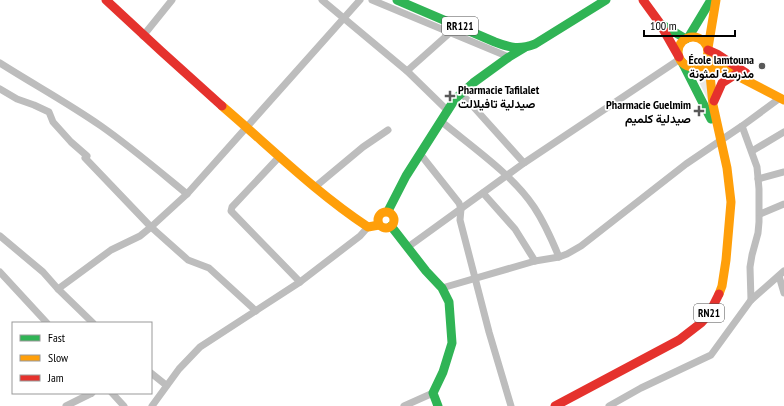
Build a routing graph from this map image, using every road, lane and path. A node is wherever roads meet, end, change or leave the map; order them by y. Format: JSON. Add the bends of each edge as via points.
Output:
{"nodes":[{"id":1,"x":106,"y":0,"type":"edge"},
{"id":2,"x":172,"y":0,"type":"edge"},
{"id":3,"x":322,"y":0,"type":"edge"},
{"id":4,"x":360,"y":0,"type":"edge"},
{"id":5,"x":372,"y":0,"type":"edge"},
{"id":6,"x":397,"y":0,"type":"edge"},
{"id":7,"x":606,"y":0,"type":"edge"},
{"id":8,"x":642,"y":0,"type":"edge"},
{"id":9,"x":711,"y":0,"type":"edge"},
{"id":10,"x":716,"y":0,"type":"edge"},
{"id":11,"x":343,"y":18,"type":"junction"},
{"id":12,"x":659,"y":22,"type":"junction"},
{"id":13,"x":457,"y":25,"type":"junction"},
{"id":14,"x":451,"y":33,"type":"junction"},
{"id":15,"x":143,"y":36,"type":"junction"},
{"id":16,"x":687,"y":39,"type":"junction"},
{"id":17,"x":524,"y":48,"type":"junction"},
{"id":18,"x":708,"y":50,"type":"junction"},
{"id":19,"x":509,"y":57,"type":"junction"},
{"id":20,"x":681,"y":59,"type":"junction"},
{"id":21,"x":0,"y":63,"type":"edge"},
{"id":22,"x":710,"y":66,"type":"junction"},
{"id":23,"x":697,"y":67,"type":"junction"},
{"id":24,"x":407,"y":71,"type":"junction"},
{"id":25,"x":736,"y":74,"type":"junction"},
{"id":26,"x":0,"y":89,"type":"edge"},
{"id":27,"x":460,"y":93,"type":"junction"},
{"id":28,"x":780,"y":98,"type":"edge"},
{"id":29,"x":713,"y":105,"type":"junction"},
{"id":30,"x":448,"y":111,"type":"junction"},
{"id":31,"x":442,"y":122,"type":"junction"},
{"id":32,"x":246,"y":126,"type":"junction"},
{"id":33,"x":742,"y":126,"type":"junction"},
{"id":34,"x":388,"y":130,"type":"dead end"},
{"id":35,"x":784,"y":132,"type":"edge"},
{"id":36,"x":719,"y":138,"type":"junction"},
{"id":37,"x":752,"y":151,"type":"junction"},
{"id":38,"x":421,"y":155,"type":"junction"},
{"id":39,"x":280,"y":156,"type":"junction"},
{"id":40,"x":524,"y":163,"type":"junction"},
{"id":41,"x":784,"y":172,"type":"edge"},
{"id":42,"x":506,"y":175,"type":"junction"},
{"id":43,"x":758,"y":179,"type":"junction"},
{"id":44,"x":315,"y":187,"type":"junction"},
{"id":45,"x":483,"y":192,"type":"junction"},
{"id":46,"x":187,"y":194,"type":"junction"},
{"id":47,"x":784,"y":204,"type":"edge"},
{"id":48,"x":461,"y":209,"type":"junction"},
{"id":49,"x":388,"y":212,"type":"junction"},
{"id":50,"x":760,"y":214,"type":"junction"},
{"id":51,"x":379,"y":225,"type":"junction"},
{"id":52,"x":391,"y":226,"type":"junction"},
{"id":53,"x":151,"y":227,"type":"junction"},
{"id":54,"x":368,"y":227,"type":"junction"},
{"id":55,"x":0,"y":236,"type":"edge"},
{"id":56,"x":408,"y":247,"type":"junction"},
{"id":57,"x":559,"y":257,"type":"junction"},
{"id":58,"x":535,"y":261,"type":"junction"},
{"id":59,"x":0,"y":272,"type":"edge"},
{"id":60,"x":782,"y":274,"type":"edge"},
{"id":61,"x":475,"y":278,"type":"junction"},
{"id":62,"x":300,"y":282,"type":"junction"},
{"id":63,"x":442,"y":288,"type":"junction"},
{"id":64,"x":58,"y":289,"type":"junction"},
{"id":65,"x":784,"y":293,"type":"edge"},
{"id":66,"x":751,"y":300,"type":"junction"},
{"id":67,"x":256,"y":311,"type":"junction"},
{"id":68,"x":46,"y":322,"type":"edge"},
{"id":69,"x":92,"y":322,"type":"edge"},
{"id":70,"x":152,"y":374,"type":"edge"},
{"id":71,"x":166,"y":385,"type":"junction"},
{"id":72,"x":433,"y":393,"type":"junction"},
{"id":73,"x":90,"y":394,"type":"edge"},
{"id":74,"x":113,"y":394,"type":"edge"},
{"id":75,"x":66,"y":406,"type":"edge"},
{"id":76,"x":124,"y":406,"type":"edge"},
{"id":77,"x":152,"y":406,"type":"edge"},
{"id":78,"x":404,"y":406,"type":"edge"},
{"id":79,"x":438,"y":406,"type":"edge"},
{"id":80,"x":511,"y":406,"type":"edge"},
{"id":81,"x":555,"y":406,"type":"edge"},
{"id":82,"x":609,"y":406,"type":"edge"}],
"edges":[{"from":1,"to":15,"type":"main road"},
{"from":2,"to":15,"type":"street"},
{"from":3,"to":11,"type":"street"},
{"from":4,"to":11,"type":"street"},
{"from":5,"to":14,"type":"street"},
{"from":6,"to":13,"type":"main road","number":"RR121"},
{"from":7,"to":17,"type":"main road","via":[[542,40]]},
{"from":8,"to":12,"type":"main road","number":"RN21"},
{"from":9,"to":16,"type":"main road"},
{"from":10,"to":18,"type":"main road"},
{"from":11,"to":24,"type":"street"},
{"from":11,"to":32,"type":"street"},
{"from":12,"to":16,"type":"main road","number":"RN21"},
{"from":12,"to":20,"type":"main road","number":"RN21"},
{"from":13,"to":14,"type":"street"},
{"from":13,"to":17,"type":"main road","number":"RR121","via":[[508,47]]},
{"from":14,"to":19,"type":"street"},
{"from":14,"to":24,"type":"street"},
{"from":15,"to":32,"type":"main road"},
{"from":16,"to":18,"type":"main road","number":"RN21","via":[[698,38],[705,43]]},
{"from":16,"to":20,"type":"main road","via":[[680,47]]},
{"from":17,"to":19,"type":"main road"},
{"from":18,"to":22,"type":"main road","number":"RN21"},
{"from":18,"to":23,"type":"main road","via":[[704,63]]},
{"from":18,"to":28,"type":"main road","via":[[730,62]]},
{"from":19,"to":27,"type":"main road"},
{"from":20,"to":23,"type":"main road","via":[[689,66]]},
{"from":20,"to":36,"type":"main road","number":"RN21","via":[[706,106]]},
{"from":20,"to":40,"type":"street"},
{"from":21,"to":46,"type":"street","via":[[100,125]]},
{"from":22,"to":23,"type":"main road"},
{"from":22,"to":25,"type":"main road"},
{"from":22,"to":29,"type":"main road","number":"RN21"},
{"from":24,"to":30,"type":"street"},
{"from":25,"to":28,"type":"main road"},
{"from":25,"to":29,"type":"main road","via":[[722,83]]},
{"from":26,"to":53,"type":"street","via":[[49,112],[53,122]]},
{"from":27,"to":30,"type":"main road"},
{"from":27,"to":40,"type":"street"},
{"from":28,"to":33,"type":"street"},
{"from":29,"to":36,"type":"main road","number":"RN21"},
{"from":30,"to":31,"type":"main road"},
{"from":31,"to":38,"type":"main road"},
{"from":31,"to":42,"type":"street"},
{"from":32,"to":39,"type":"main road"},
{"from":32,"to":46,"type":"street"},
{"from":33,"to":36,"type":"street"},
{"from":33,"to":37,"type":"street"},
{"from":34,"to":44,"type":"street"},
{"from":35,"to":37,"type":"street"},
{"from":36,"to":57,"type":"street","via":[[581,246]]},
{"from":36,"to":81,"type":"main road","number":"RN21","via":[[727,168],[731,202],[722,286],[714,305],[701,323],[679,340]]},
{"from":37,"to":43,"type":"street"},
{"from":38,"to":48,"type":"street"},
{"from":38,"to":49,"type":"main road","via":[[406,176]]},
{"from":39,"to":44,"type":"main road"},
{"from":39,"to":62,"type":"street","via":[[231,211]]},
{"from":40,"to":42,"type":"street"},
{"from":41,"to":43,"type":"street"},
{"from":42,"to":45,"type":"street"},
{"from":42,"to":57,"type":"street","via":[[534,208]]},
{"from":43,"to":50,"type":"street"},
{"from":44,"to":54,"type":"main road","via":[[354,219]]},
{"from":45,"to":48,"type":"street"},
{"from":45,"to":58,"type":"street","via":[[514,228]]},
{"from":46,"to":53,"type":"street"},
{"from":47,"to":50,"type":"street"},
{"from":48,"to":56,"type":"street"},
{"from":48,"to":61,"type":"street","via":[[460,220]]},
{"from":49,"to":51,"type":"main road","via":[[378,215]]},
{"from":49,"to":52,"type":"main road","via":[[394,218]]},
{"from":50,"to":66,"type":"street","via":[[752,255]]},
{"from":51,"to":52,"type":"main road","via":[[384,228]]},
{"from":51,"to":54,"type":"main road"},
{"from":52,"to":56,"type":"main road"},
{"from":53,"to":64,"type":"street","via":[[140,236],[103,255]]},
{"from":53,"to":67,"type":"street","via":[[188,260],[209,268]]},
{"from":54,"to":62,"type":"street"},
{"from":55,"to":64,"type":"street","via":[[43,272]]},
{"from":56,"to":63,"type":"main road"},
{"from":57,"to":58,"type":"street"},
{"from":58,"to":61,"type":"street"},
{"from":59,"to":68,"type":"street"},
{"from":60,"to":65,"type":"street"},
{"from":60,"to":66,"type":"street"},
{"from":61,"to":63,"type":"street"},
{"from":61,"to":80,"type":"street"},
{"from":62,"to":67,"type":"street"},
{"from":63,"to":72,"type":"main road","via":[[449,302],[452,343]]},
{"from":64,"to":69,"type":"street"},
{"from":66,"to":82,"type":"street","via":[[711,355]]},
{"from":67,"to":71,"type":"street","via":[[200,347]]},
{"from":70,"to":71,"type":"street"},
{"from":71,"to":77,"type":"street"},
{"from":72,"to":78,"type":"street"},
{"from":72,"to":79,"type":"main road"},
{"from":73,"to":75,"type":"street"},
{"from":74,"to":76,"type":"street"}]}
